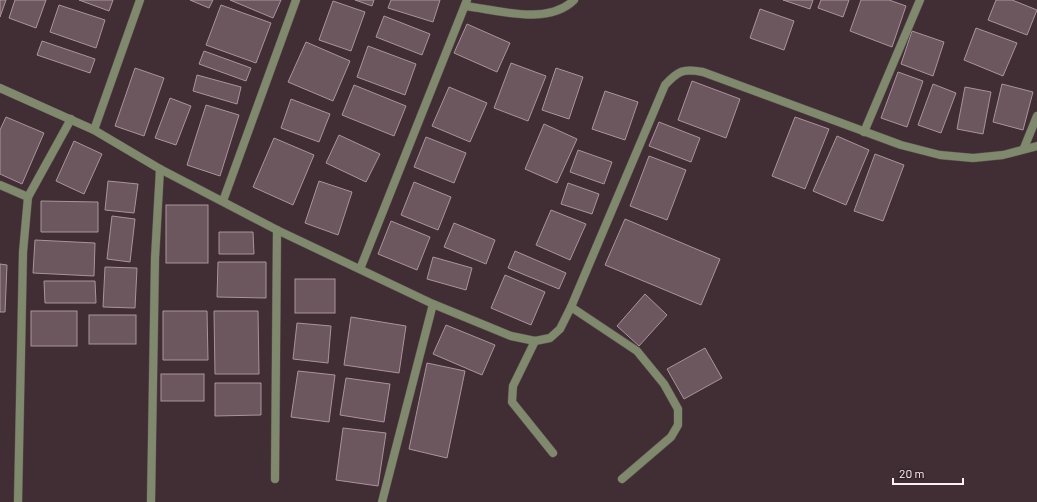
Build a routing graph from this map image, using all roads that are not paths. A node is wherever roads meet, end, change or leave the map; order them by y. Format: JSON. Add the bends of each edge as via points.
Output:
{"nodes":[{"id":1,"x":140,"y":0,"type":"edge"},
{"id":2,"x":296,"y":0,"type":"edge"},
{"id":3,"x":574,"y":0,"type":"edge"},
{"id":4,"x":920,"y":0,"type":"edge"},
{"id":5,"x":466,"y":3,"type":"edge"},
{"id":6,"x":0,"y":88,"type":"edge"},
{"id":7,"x":1037,"y":116,"type":"edge"},
{"id":8,"x":72,"y":119,"type":"junction"},
{"id":9,"x":94,"y":130,"type":"junction"},
{"id":10,"x":864,"y":132,"type":"junction"},
{"id":11,"x":1037,"y":146,"type":"edge"},
{"id":12,"x":1024,"y":148,"type":"junction"},
{"id":13,"x":160,"y":169,"type":"junction"},
{"id":14,"x":0,"y":185,"type":"edge"},
{"id":15,"x":28,"y":197,"type":"junction"},
{"id":16,"x":223,"y":201,"type":"junction"},
{"id":17,"x":277,"y":230,"type":"junction"},
{"id":18,"x":360,"y":269,"type":"junction"},
{"id":19,"x":433,"y":304,"type":"junction"},
{"id":20,"x":571,"y":307,"type":"junction"},
{"id":21,"x":535,"y":341,"type":"junction"},
{"id":22,"x":553,"y":453,"type":"dead end"},
{"id":23,"x":275,"y":479,"type":"dead end"},
{"id":24,"x":622,"y":479,"type":"dead end"},
{"id":25,"x":18,"y":502,"type":"edge"},
{"id":26,"x":151,"y":502,"type":"edge"},
{"id":27,"x":382,"y":502,"type":"edge"}],
"edges":[{"from":1,"to":9,"type":"street"},
{"from":2,"to":16,"type":"street"},
{"from":3,"to":5,"type":"street","via":[[558,11],[534,15]]},
{"from":4,"to":10,"type":"street"},
{"from":5,"to":18,"type":"street"},
{"from":6,"to":8,"type":"street"},
{"from":7,"to":12,"type":"street"},
{"from":8,"to":9,"type":"street"},
{"from":8,"to":15,"type":"street"},
{"from":9,"to":13,"type":"street"},
{"from":10,"to":12,"type":"street","via":[[940,156],[1003,155]]},
{"from":10,"to":20,"type":"street","via":[[703,72],[688,69],[676,73],[665,85]]},
{"from":11,"to":12,"type":"street"},
{"from":13,"to":16,"type":"street"},
{"from":13,"to":26,"type":"street"},
{"from":14,"to":15,"type":"street"},
{"from":15,"to":25,"type":"street","via":[[23,252]]},
{"from":16,"to":17,"type":"street"},
{"from":17,"to":18,"type":"street"},
{"from":17,"to":23,"type":"street"},
{"from":18,"to":19,"type":"street"},
{"from":19,"to":21,"type":"street","via":[[511,336]]},
{"from":19,"to":27,"type":"street"},
{"from":20,"to":21,"type":"street","via":[[560,329],[550,338]]},
{"from":20,"to":24,"type":"street","via":[[637,351],[664,384],[678,409],[678,425],[671,437]]},
{"from":21,"to":22,"type":"street","via":[[512,386],[512,402]]}]}
